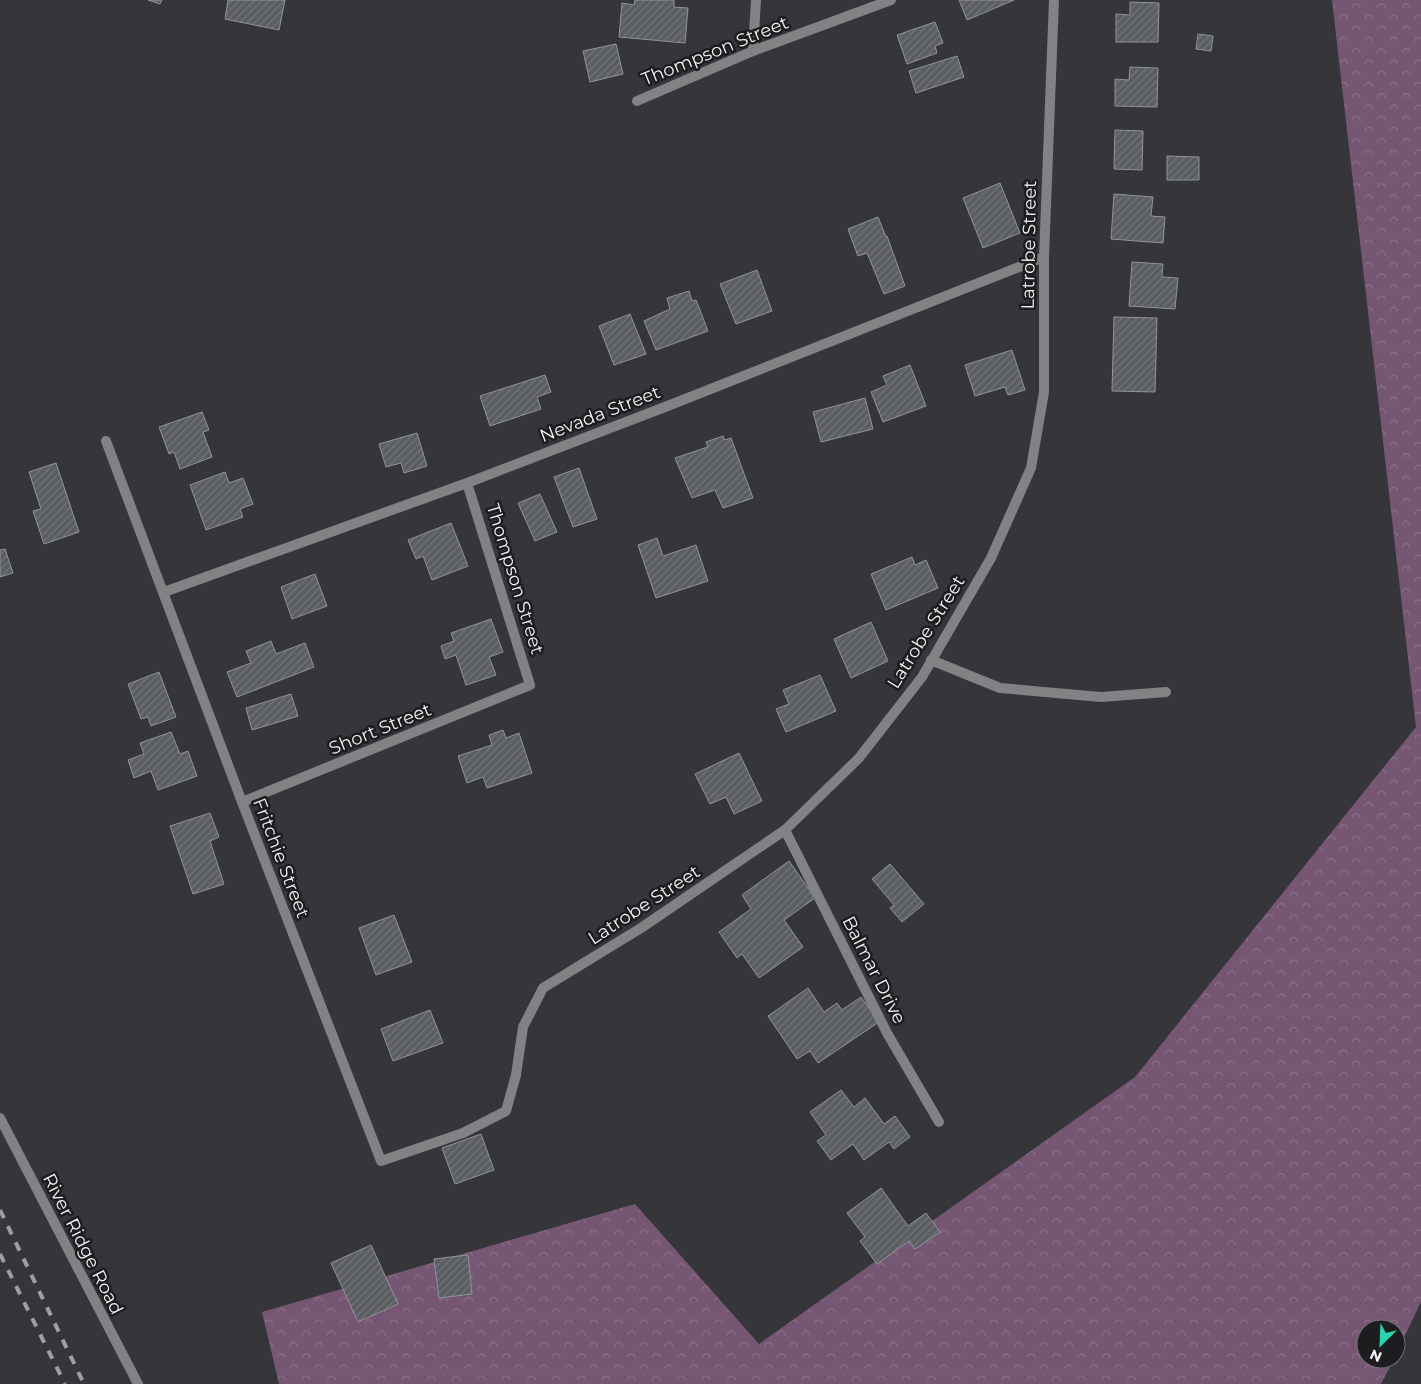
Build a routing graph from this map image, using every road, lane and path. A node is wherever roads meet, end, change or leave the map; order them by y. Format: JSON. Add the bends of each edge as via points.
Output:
{"nodes":[{"id":1,"x":756,"y":0,"type":"edge"},
{"id":2,"x":890,"y":0,"type":"edge"},
{"id":3,"x":1054,"y":0,"type":"edge"},
{"id":4,"x":753,"y":51,"type":"junction"},
{"id":5,"x":637,"y":100,"type":"dead end"},
{"id":6,"x":1044,"y":257,"type":"junction"},
{"id":7,"x":106,"y":441,"type":"dead end"},
{"id":8,"x":468,"y":482,"type":"junction"},
{"id":9,"x":164,"y":592,"type":"junction"},
{"id":10,"x":931,"y":660,"type":"junction"},
{"id":11,"x":530,"y":685,"type":"joint"},
{"id":12,"x":1166,"y":692,"type":"dead end"},
{"id":13,"x":242,"y":802,"type":"junction"},
{"id":14,"x":784,"y":830,"type":"junction"},
{"id":15,"x":506,"y":1111,"type":"joint"},
{"id":16,"x":0,"y":1118,"type":"edge"},
{"id":17,"x":939,"y":1122,"type":"dead end"},
{"id":18,"x":138,"y":1384,"type":"edge"}],
"edges":[{"from":1,"to":4,"type":"street"},
{"from":2,"to":4,"type":"street","name":"Thompson Street"},
{"from":3,"to":6,"type":"street","name":"Latrobe Street"},
{"from":4,"to":5,"type":"street","name":"Thompson Street"},
{"from":6,"to":8,"type":"street","name":"Nevada Street"},
{"from":6,"to":10,"type":"street","name":"Latrobe Street","via":[[1044,392],[1032,468],[990,558]]},
{"from":7,"to":9,"type":"street","name":"Fritchie Street"},
{"from":8,"to":9,"type":"street","name":"Nevada Street"},
{"from":8,"to":11,"type":"street","name":"Thompson Street"},
{"from":9,"to":13,"type":"street","name":"Fritchie Street"},
{"from":10,"to":12,"type":"street","via":[[1000,688],[1101,697]]},
{"from":10,"to":14,"type":"street","name":"Latrobe Street","via":[[922,677],[859,758]]},
{"from":11,"to":13,"type":"street","name":"Short Street"},
{"from":13,"to":15,"type":"street","name":"Fritchie Street","via":[[381,1161],[462,1132]]},
{"from":14,"to":15,"type":"street","name":"Latrobe Street","via":[[641,928],[543,988],[523,1027],[516,1075]]},
{"from":14,"to":17,"type":"street","name":"Balmar Drive","via":[[887,1033]]},
{"from":16,"to":18,"type":"street","name":"River Ridge Road"}]}
